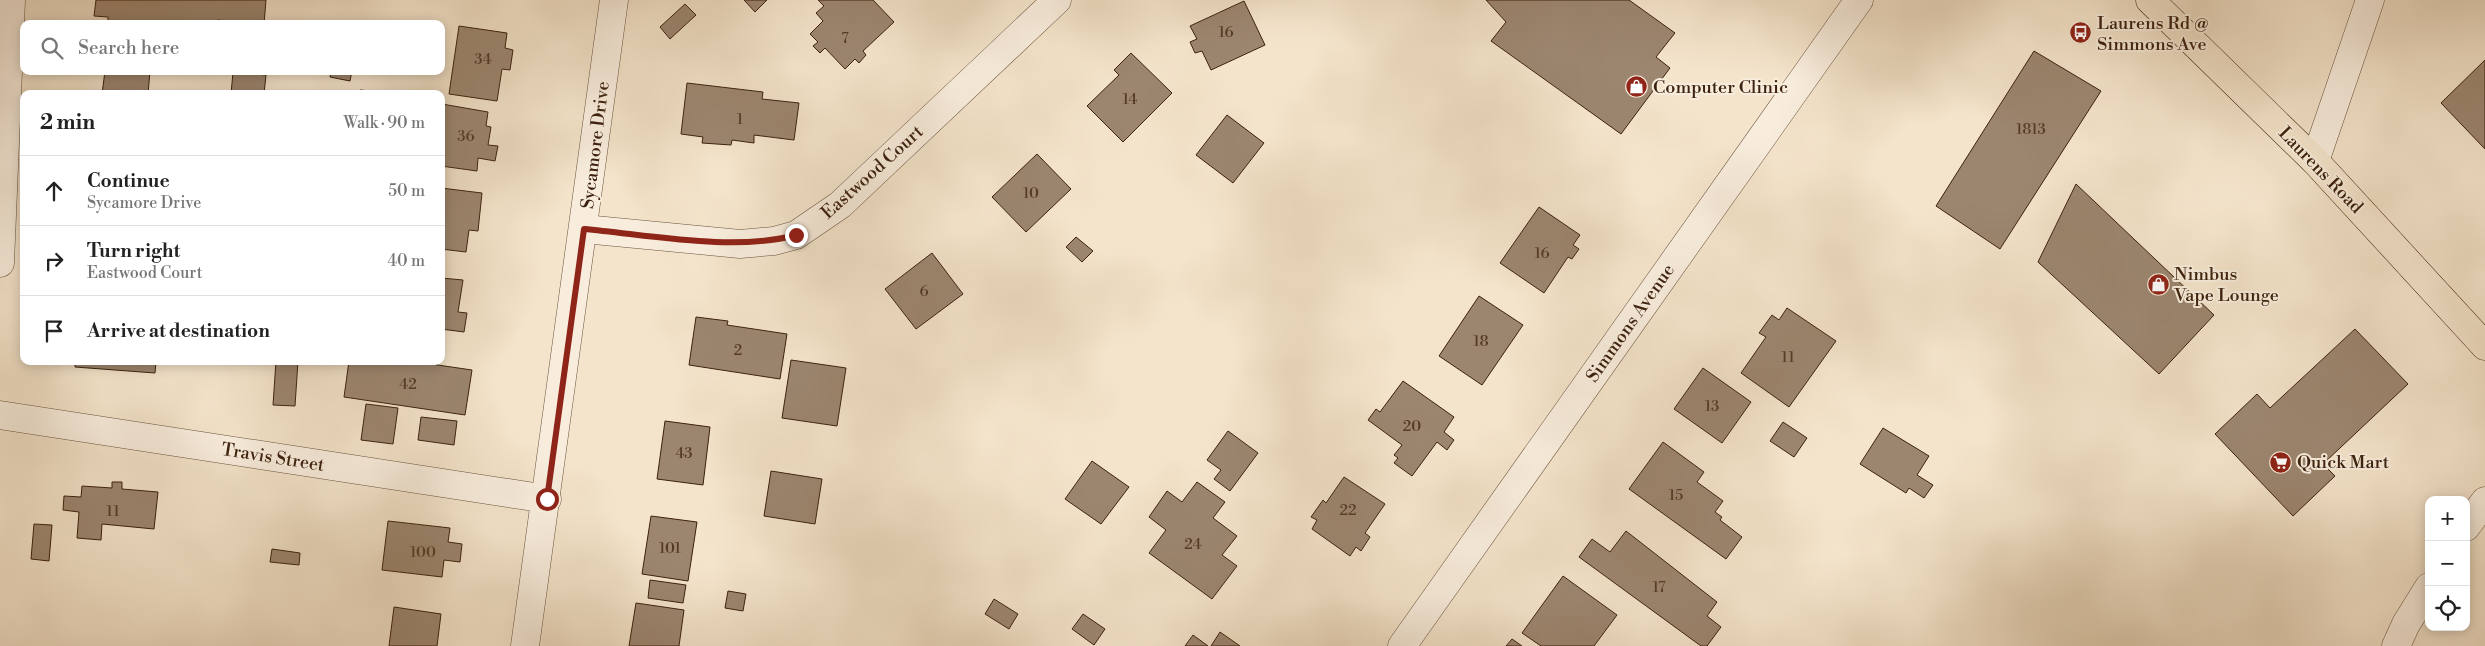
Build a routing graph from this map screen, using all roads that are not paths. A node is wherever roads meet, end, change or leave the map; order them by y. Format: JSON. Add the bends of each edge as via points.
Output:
{"nodes":[{"id":1,"x":11,"y":0,"type":"edge"},
{"id":2,"x":614,"y":0,"type":"edge"},
{"id":3,"x":1056,"y":0,"type":"edge"},
{"id":4,"x":1858,"y":0,"type":"edge"},
{"id":5,"x":2150,"y":0,"type":"edge"},
{"id":6,"x":2370,"y":0,"type":"edge"},
{"id":7,"x":2315,"y":161,"type":"junction"},
{"id":8,"x":584,"y":229,"type":"junction"},
{"id":9,"x":0,"y":263,"type":"edge"},
{"id":10,"x":2485,"y":346,"type":"edge"},
{"id":11,"x":0,"y":416,"type":"edge"},
{"id":12,"x":547,"y":499,"type":"junction"},
{"id":13,"x":2485,"y":501,"type":"edge"},
{"id":14,"x":2470,"y":522,"type":"edge"},
{"id":15,"x":2425,"y":593,"type":"edge"},
{"id":16,"x":525,"y":646,"type":"edge"},
{"id":17,"x":1402,"y":646,"type":"edge"},
{"id":18,"x":2396,"y":646,"type":"edge"}],
"edges":[{"from":1,"to":9,"type":"street"},
{"from":2,"to":8,"type":"street","name":"Sycamore Drive"},
{"from":3,"to":8,"type":"street","name":"Eastwood Court","via":[[840,205],[796,235],[740,244]]},
{"from":4,"to":17,"type":"street","name":"Simmons Avenue"},
{"from":5,"to":7,"type":"main road","name":"Laurens Road"},
{"from":6,"to":7,"type":"street"},
{"from":7,"to":10,"type":"main road","name":"Laurens Road"},
{"from":8,"to":12,"type":"street","name":"Sycamore Drive"},
{"from":11,"to":12,"type":"street","name":"Travis Street"},
{"from":12,"to":16,"type":"street","name":"Sycamore Drive"},
{"from":13,"to":14,"type":"street"},
{"from":15,"to":18,"type":"street"}]}
